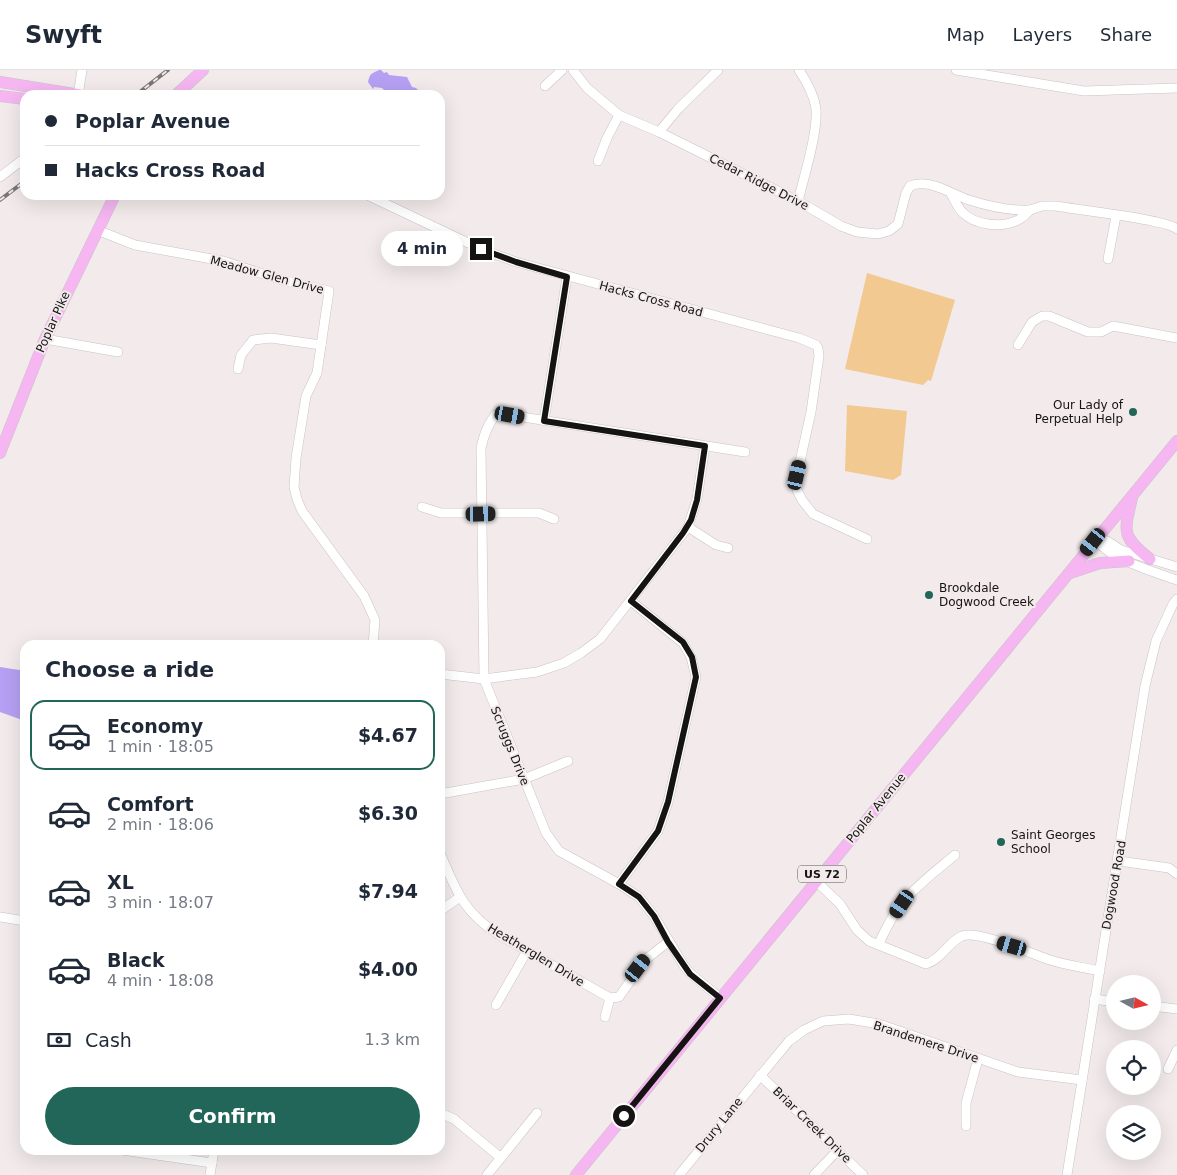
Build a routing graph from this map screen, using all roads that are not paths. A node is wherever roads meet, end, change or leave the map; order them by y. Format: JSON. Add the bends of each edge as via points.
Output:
{"nodes":[{"id":1,"x":82,"y":70,"type":"edge"},
{"id":2,"x":203,"y":70,"type":"edge"},
{"id":3,"x":562,"y":70,"type":"edge"},
{"id":4,"x":573,"y":70,"type":"edge"},
{"id":5,"x":799,"y":70,"type":"edge"},
{"id":6,"x":956,"y":70,"type":"edge"},
{"id":7,"x":711,"y":72,"type":"edge"},
{"id":8,"x":0,"y":82,"type":"edge"},
{"id":9,"x":545,"y":86,"type":"dead end"},
{"id":10,"x":1177,"y":88,"type":"edge"},
{"id":11,"x":49,"y":90,"type":"edge"},
{"id":12,"x":80,"y":90,"type":"edge"},
{"id":13,"x":184,"y":90,"type":"edge"},
{"id":14,"x":0,"y":96,"type":"edge"},
{"id":15,"x":20,"y":98,"type":"edge"},
{"id":16,"x":619,"y":115,"type":"junction"},
{"id":17,"x":659,"y":132,"type":"junction"},
{"id":18,"x":598,"y":161,"type":"dead end"},
{"id":19,"x":20,"y":162,"type":"edge"},
{"id":20,"x":0,"y":177,"type":"edge"},
{"id":21,"x":950,"y":192,"type":"junction"},
{"id":22,"x":112,"y":200,"type":"edge"},
{"id":23,"x":378,"y":200,"type":"edge"},
{"id":24,"x":798,"y":201,"type":"junction"},
{"id":25,"x":1030,"y":210,"type":"junction"},
{"id":26,"x":1116,"y":216,"type":"junction"},
{"id":27,"x":1177,"y":229,"type":"edge"},
{"id":28,"x":97,"y":230,"type":"junction"},
{"id":29,"x":1108,"y":259,"type":"dead end"},
{"id":30,"x":567,"y":277,"type":"junction"},
{"id":31,"x":1177,"y":338,"type":"edge"},
{"id":32,"x":45,"y":339,"type":"junction"},
{"id":33,"x":1018,"y":345,"type":"dead end"},
{"id":34,"x":321,"y":346,"type":"junction"},
{"id":35,"x":118,"y":352,"type":"dead end"},
{"id":36,"x":238,"y":369,"type":"dead end"},
{"id":37,"x":544,"y":421,"type":"junction"},
{"id":38,"x":1177,"y":441,"type":"edge"},
{"id":39,"x":705,"y":446,"type":"junction"},
{"id":40,"x":1,"y":447,"type":"edge"},
{"id":41,"x":745,"y":452,"type":"dead end"},
{"id":42,"x":1132,"y":496,"type":"junction"},
{"id":43,"x":422,"y":507,"type":"dead end"},
{"id":44,"x":481,"y":514,"type":"junction"},
{"id":45,"x":554,"y":519,"type":"dead end"},
{"id":46,"x":688,"y":527,"type":"junction"},
{"id":47,"x":867,"y":539,"type":"dead end"},
{"id":48,"x":1096,"y":539,"type":"junction"},
{"id":49,"x":728,"y":548,"type":"dead end"},
{"id":50,"x":1150,"y":559,"type":"junction"},
{"id":51,"x":1129,"y":561,"type":"junction"},
{"id":52,"x":1177,"y":566,"type":"edge"},
{"id":53,"x":1068,"y":574,"type":"junction"},
{"id":54,"x":1177,"y":580,"type":"edge"},
{"id":55,"x":1177,"y":599,"type":"edge"},
{"id":56,"x":631,"y":601,"type":"junction"},
{"id":57,"x":373,"y":640,"type":"edge"},
{"id":58,"x":445,"y":675,"type":"edge"},
{"id":59,"x":484,"y":679,"type":"junction"},
{"id":60,"x":568,"y":761,"type":"dead end"},
{"id":61,"x":524,"y":779,"type":"junction"},
{"id":62,"x":445,"y":793,"type":"edge"},
{"id":63,"x":955,"y":855,"type":"dead end"},
{"id":64,"x":1118,"y":861,"type":"junction"},
{"id":65,"x":445,"y":864,"type":"edge"},
{"id":66,"x":1177,"y":874,"type":"edge"},
{"id":67,"x":816,"y":881,"type":"junction"},
{"id":68,"x":619,"y":884,"type":"junction"},
{"id":69,"x":460,"y":897,"type":"junction"},
{"id":70,"x":445,"y":908,"type":"edge"},
{"id":71,"x":0,"y":917,"type":"edge"},
{"id":72,"x":20,"y":920,"type":"edge"},
{"id":73,"x":668,"y":942,"type":"junction"},
{"id":74,"x":878,"y":945,"type":"junction"},
{"id":75,"x":526,"y":951,"type":"junction"},
{"id":76,"x":1100,"y":971,"type":"junction"},
{"id":77,"x":610,"y":998,"type":"junction"},
{"id":78,"x":720,"y":998,"type":"junction"},
{"id":79,"x":1094,"y":1000,"type":"junction"},
{"id":80,"x":1106,"y":1001,"type":"edge"},
{"id":81,"x":496,"y":1005,"type":"dead end"},
{"id":82,"x":1161,"y":1007,"type":"edge"},
{"id":83,"x":1177,"y":1009,"type":"edge"},
{"id":84,"x":605,"y":1017,"type":"dead end"},
{"id":85,"x":1177,"y":1050,"type":"edge"},
{"id":86,"x":978,"y":1059,"type":"junction"},
{"id":87,"x":1168,"y":1069,"type":"dead end"},
{"id":88,"x":760,"y":1075,"type":"junction"},
{"id":89,"x":1082,"y":1080,"type":"junction"},
{"id":90,"x":537,"y":1113,"type":"dead end"},
{"id":91,"x":445,"y":1115,"type":"edge"},
{"id":92,"x":966,"y":1126,"type":"dead end"},
{"id":93,"x":838,"y":1150,"type":"junction"},
{"id":94,"x":157,"y":1155,"type":"edge"},
{"id":95,"x":213,"y":1155,"type":"edge"},
{"id":96,"x":501,"y":1158,"type":"junction"},
{"id":97,"x":212,"y":1163,"type":"junction"},
{"id":98,"x":210,"y":1175,"type":"edge"},
{"id":99,"x":487,"y":1175,"type":"edge"},
{"id":100,"x":576,"y":1175,"type":"edge"},
{"id":101,"x":679,"y":1175,"type":"edge"},
{"id":102,"x":814,"y":1175,"type":"edge"},
{"id":103,"x":863,"y":1175,"type":"edge"},
{"id":104,"x":1067,"y":1175,"type":"edge"}],
"edges":[{"from":1,"to":12,"type":"street"},
{"from":2,"to":13,"type":"main road"},
{"from":3,"to":9,"type":"street"},
{"from":4,"to":16,"type":"street","name":"Cedar Ridge Drive","via":[[586,88]]},
{"from":5,"to":24,"type":"street","via":[[809,84],[816,109],[815,128]]},
{"from":6,"to":10,"type":"street","via":[[1084,91]]},
{"from":7,"to":17,"type":"street"},
{"from":8,"to":11,"type":"main road"},
{"from":14,"to":15,"type":"main road"},
{"from":16,"to":17,"type":"street","name":"Cedar Ridge Drive"},
{"from":16,"to":18,"type":"street"},
{"from":17,"to":24,"type":"street","name":"Cedar Ridge Drive"},
{"from":19,"to":20,"type":"street"},
{"from":21,"to":24,"type":"street","name":"Cedar Ridge Drive","via":[[936,186],[916,183],[910,186],[898,224],[878,234],[841,226]]},
{"from":21,"to":25,"type":"street","via":[[984,204]]},
{"from":21,"to":25,"type":"street","via":[[963,213],[991,225],[1006,225],[1020,220]]},
{"from":22,"to":28,"type":"main road","name":"Poplar Pike"},
{"from":23,"to":30,"type":"street","name":"Hacks Cross Road","via":[[484,250]]},
{"from":25,"to":26,"type":"street","via":[[1056,206]]},
{"from":26,"to":27,"type":"street"},
{"from":26,"to":29,"type":"street"},
{"from":28,"to":32,"type":"main road","name":"Poplar Pike"},
{"from":28,"to":34,"type":"street","name":"Meadow Glen Drive","via":[[136,245],[215,260],[329,291]]},
{"from":30,"to":37,"type":"street"},
{"from":30,"to":47,"type":"street","name":"Hacks Cross Road","via":[[816,345],[819,361],[797,475],[799,495],[814,514]]},
{"from":31,"to":33,"type":"street","via":[[1113,326],[1101,332],[1088,332],[1042,316],[1032,322]]},
{"from":32,"to":35,"type":"street"},
{"from":32,"to":40,"type":"main road","name":"Poplar Pike"},
{"from":34,"to":36,"type":"street","via":[[271,338],[253,340],[241,356]]},
{"from":34,"to":57,"type":"street","name":"Meadow Glen Drive","via":[[316,377],[306,396],[296,458],[296,499],[364,596],[375,620]]},
{"from":37,"to":39,"type":"street"},
{"from":37,"to":44,"type":"street","name":"Scruggs Drive","via":[[495,415],[484,432],[481,448]]},
{"from":38,"to":42,"type":"main road","name":"Poplar Avenue","number":"US 72"},
{"from":39,"to":41,"type":"street"},
{"from":39,"to":46,"type":"street","via":[[697,500]]},
{"from":42,"to":48,"type":"main road","name":"Poplar Avenue","number":"US 72"},
{"from":42,"to":50,"type":"main road","via":[[1126,529],[1128,539]]},
{"from":43,"to":44,"type":"street","via":[[441,514]]},
{"from":44,"to":45,"type":"street","via":[[540,513]]},
{"from":44,"to":59,"type":"street","name":"Scruggs Drive"},
{"from":46,"to":49,"type":"street"},
{"from":46,"to":56,"type":"street"},
{"from":48,"to":50,"type":"street"},
{"from":48,"to":51,"type":"street","via":[[1100,547]]},
{"from":48,"to":53,"type":"main road","name":"Poplar Avenue","number":"US 72"},
{"from":50,"to":52,"type":"street"},
{"from":51,"to":53,"type":"main road","via":[[1100,562]]},
{"from":51,"to":54,"type":"street"},
{"from":53,"to":67,"type":"main road","name":"Poplar Avenue","number":"US 72"},
{"from":55,"to":64,"type":"street","name":"Dogwood Road","via":[[1156,641],[1145,686]]},
{"from":56,"to":59,"type":"street","via":[[600,639],[564,663],[537,672]]},
{"from":56,"to":68,"type":"street","via":[[683,642],[692,657],[696,677],[668,802],[658,831]]},
{"from":58,"to":59,"type":"street"},
{"from":59,"to":61,"type":"street","name":"Scruggs Drive"},
{"from":60,"to":61,"type":"street"},
{"from":61,"to":62,"type":"street"},
{"from":61,"to":68,"type":"street","name":"Scruggs Drive","via":[[546,833],[559,851]]},
{"from":63,"to":74,"type":"street","via":[[902,904]]},
{"from":64,"to":66,"type":"street","via":[[1169,868]]},
{"from":64,"to":76,"type":"street","name":"Dogwood Road"},
{"from":65,"to":69,"type":"street","name":"Heatherglen Drive"},
{"from":67,"to":74,"type":"street","via":[[840,904],[857,930]]},
{"from":67,"to":78,"type":"main road","name":"Poplar Avenue","number":"US 72"},
{"from":68,"to":73,"type":"street","name":"Scruggs Drive","via":[[639,897]]},
{"from":69,"to":70,"type":"street"},
{"from":69,"to":75,"type":"street","name":"Heatherglen Drive","via":[[484,924]]},
{"from":71,"to":72,"type":"street"},
{"from":73,"to":77,"type":"street","via":[[650,954],[619,997]]},
{"from":73,"to":78,"type":"street","name":"Scruggs Drive","via":[[690,974]]},
{"from":74,"to":76,"type":"street","via":[[926,964],[936,961],[962,936],[971,936],[1016,947],[1048,960]]},
{"from":75,"to":77,"type":"street","name":"Heatherglen Drive"},
{"from":75,"to":81,"type":"street"},
{"from":76,"to":79,"type":"street","name":"Dogwood Road"},
{"from":77,"to":84,"type":"street"},
{"from":78,"to":100,"type":"main road","name":"Poplar Avenue","number":"US 72"},
{"from":79,"to":80,"type":"street"},
{"from":79,"to":89,"type":"street","name":"Dogwood Road"},
{"from":82,"to":83,"type":"street"},
{"from":85,"to":87,"type":"street"},
{"from":86,"to":88,"type":"street","name":"Brandemere Drive","via":[[879,1024],[849,1019],[823,1021],[804,1030],[789,1041]]},
{"from":86,"to":89,"type":"street","name":"Brandemere Drive","via":[[1018,1072]]},
{"from":86,"to":92,"type":"street","via":[[966,1103]]},
{"from":88,"to":93,"type":"street","name":"Briar Creek Drive"},
{"from":88,"to":101,"type":"street","name":"Drury Lane"},
{"from":89,"to":104,"type":"street","name":"Dogwood Road"},
{"from":90,"to":96,"type":"street"},
{"from":91,"to":96,"type":"street"},
{"from":93,"to":102,"type":"street"},
{"from":93,"to":103,"type":"street","name":"Briar Creek Drive"},
{"from":94,"to":97,"type":"street"},
{"from":95,"to":97,"type":"street"},
{"from":96,"to":99,"type":"street"},
{"from":97,"to":98,"type":"street"}]}
